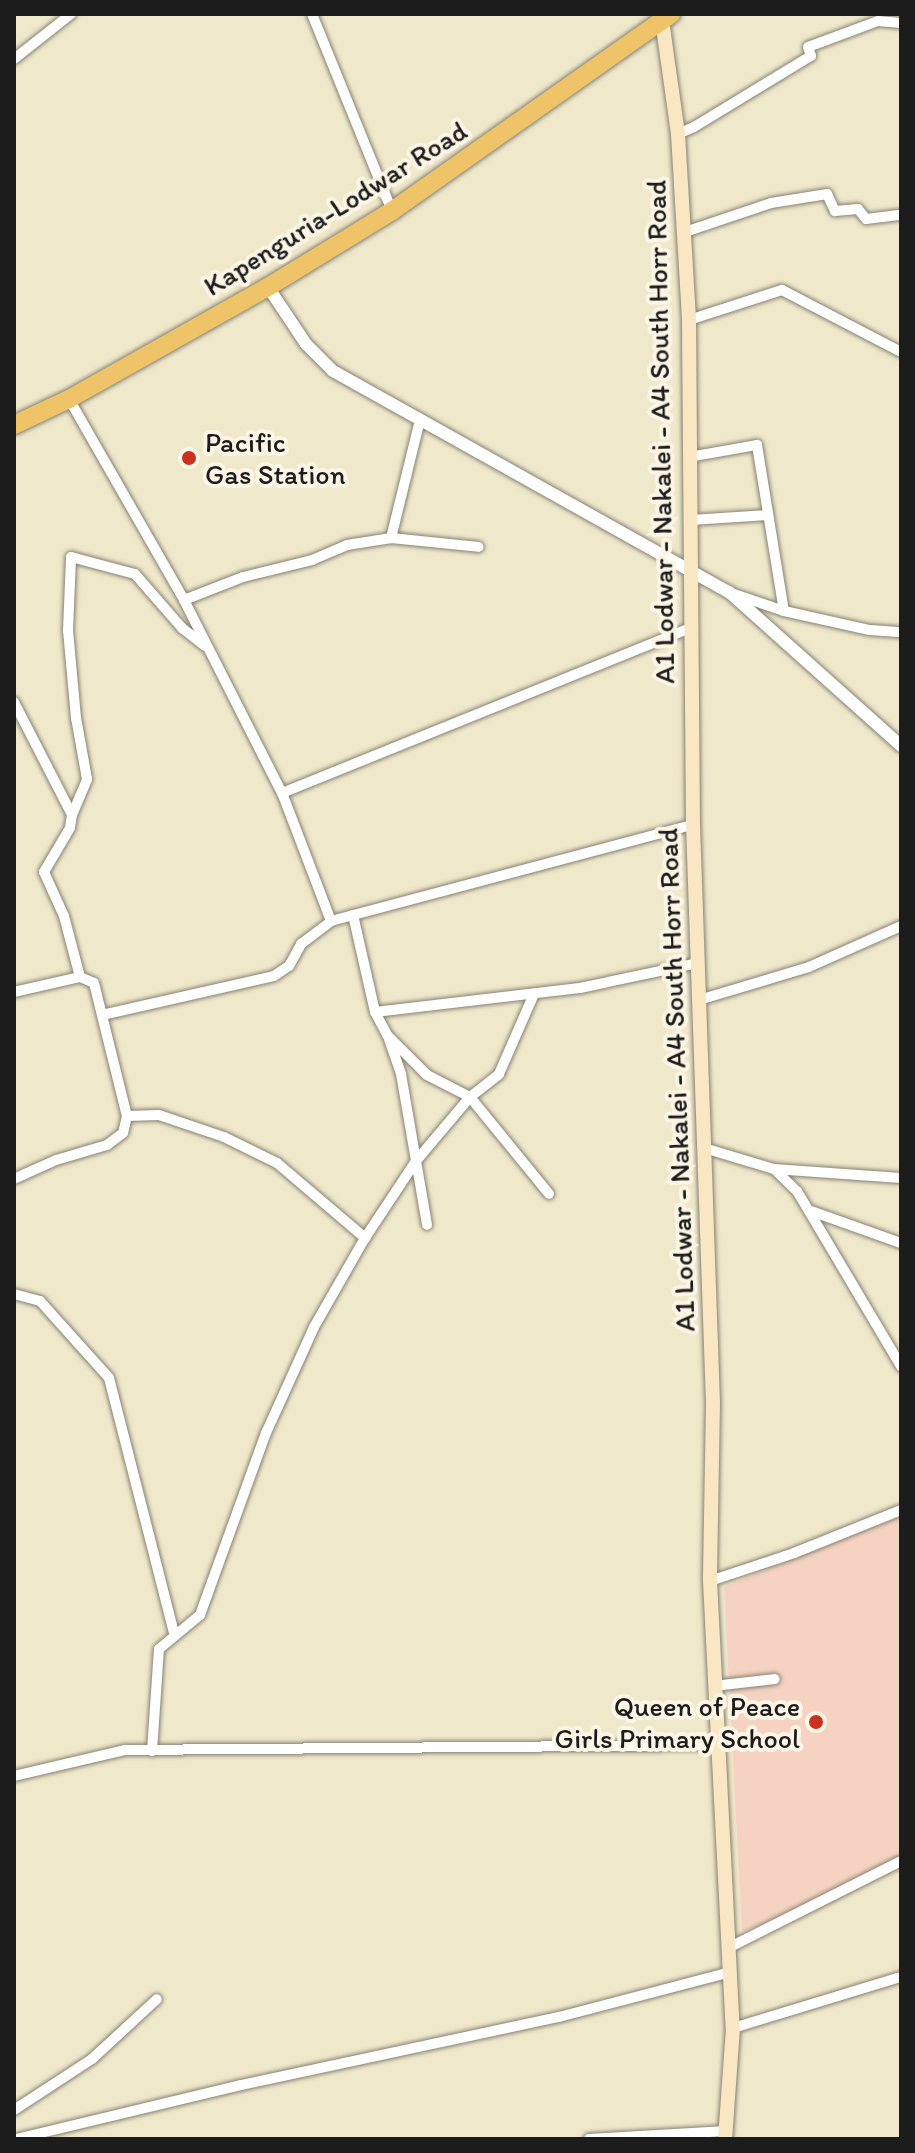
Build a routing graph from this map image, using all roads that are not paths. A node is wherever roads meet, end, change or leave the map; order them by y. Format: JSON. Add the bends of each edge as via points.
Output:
{"nodes":[{"id":1,"x":71,"y":14,"type":"edge"},
{"id":2,"x":312,"y":14,"type":"edge"},
{"id":3,"x":663,"y":16,"type":"edge"},
{"id":4,"x":901,"y":23,"type":"edge"},
{"id":5,"x":14,"y":59,"type":"edge"},
{"id":6,"x":678,"y":134,"type":"junction"},
{"id":7,"x":392,"y":211,"type":"junction"},
{"id":8,"x":901,"y":215,"type":"edge"},
{"id":9,"x":685,"y":232,"type":"junction"},
{"id":10,"x":268,"y":287,"type":"junction"},
{"id":11,"x":689,"y":320,"type":"junction"},
{"id":12,"x":901,"y":352,"type":"edge"},
{"id":13,"x":69,"y":399,"type":"junction"},
{"id":14,"x":420,"y":420,"type":"junction"},
{"id":15,"x":14,"y":425,"type":"edge"},
{"id":16,"x":689,"y":457,"type":"junction"},
{"id":17,"x":768,"y":515,"type":"junction"},
{"id":18,"x":691,"y":520,"type":"junction"},
{"id":19,"x":391,"y":538,"type":"junction"},
{"id":20,"x":479,"y":547,"type":"dead end"},
{"id":21,"x":692,"y":573,"type":"junction"},
{"id":22,"x":729,"y":592,"type":"junction"},
{"id":23,"x":184,"y":600,"type":"junction"},
{"id":24,"x":784,"y":611,"type":"junction"},
{"id":25,"x":691,"y":628,"type":"junction"},
{"id":26,"x":901,"y":632,"type":"edge"},
{"id":27,"x":209,"y":649,"type":"junction"},
{"id":28,"x":14,"y":702,"type":"edge"},
{"id":29,"x":901,"y":746,"type":"edge"},
{"id":30,"x":282,"y":793,"type":"junction"},
{"id":31,"x":72,"y":815,"type":"junction"},
{"id":32,"x":693,"y":825,"type":"junction"},
{"id":33,"x":353,"y":915,"type":"junction"},
{"id":34,"x":331,"y":921,"type":"junction"},
{"id":35,"x":901,"y":926,"type":"edge"},
{"id":36,"x":698,"y":963,"type":"junction"},
{"id":37,"x":80,"y":977,"type":"junction"},
{"id":38,"x":14,"y":992,"type":"edge"},
{"id":39,"x":534,"y":994,"type":"junction"},
{"id":40,"x":699,"y":1000,"type":"junction"},
{"id":41,"x":375,"y":1012,"type":"junction"},
{"id":42,"x":102,"y":1015,"type":"junction"},
{"id":43,"x":388,"y":1036,"type":"junction"},
{"id":44,"x":470,"y":1097,"type":"junction"},
{"id":45,"x":127,"y":1116,"type":"junction"},
{"id":46,"x":704,"y":1148,"type":"junction"},
{"id":47,"x":416,"y":1161,"type":"junction"},
{"id":48,"x":774,"y":1169,"type":"junction"},
{"id":49,"x":901,"y":1178,"type":"edge"},
{"id":50,"x":14,"y":1179,"type":"edge"},
{"id":51,"x":549,"y":1194,"type":"dead end"},
{"id":52,"x":811,"y":1211,"type":"junction"},
{"id":53,"x":427,"y":1225,"type":"dead end"},
{"id":54,"x":365,"y":1238,"type":"junction"},
{"id":55,"x":901,"y":1243,"type":"edge"},
{"id":56,"x":14,"y":1294,"type":"edge"},
{"id":57,"x":901,"y":1366,"type":"edge"},
{"id":58,"x":901,"y":1510,"type":"edge"},
{"id":59,"x":710,"y":1581,"type":"junction"},
{"id":60,"x":175,"y":1636,"type":"junction"},
{"id":61,"x":775,"y":1679,"type":"dead end"},
{"id":62,"x":714,"y":1686,"type":"junction"},
{"id":63,"x":716,"y":1745,"type":"junction"},
{"id":64,"x":152,"y":1751,"type":"junction"},
{"id":65,"x":14,"y":1776,"type":"edge"},
{"id":66,"x":901,"y":1861,"type":"edge"},
{"id":67,"x":730,"y":1947,"type":"junction"},
{"id":68,"x":731,"y":1972,"type":"junction"},
{"id":69,"x":901,"y":1977,"type":"edge"},
{"id":70,"x":157,"y":1999,"type":"dead end"},
{"id":71,"x":733,"y":2028,"type":"junction"},
{"id":72,"x":14,"y":2110,"type":"edge"},
{"id":73,"x":726,"y":2135,"type":"edge"},
{"id":74,"x":16,"y":2139,"type":"edge"},
{"id":75,"x":589,"y":2139,"type":"edge"}],
"edges":[{"from":1,"to":5,"type":"street"},
{"from":2,"to":7,"type":"street"},
{"from":3,"to":6,"type":"main road","name":"A1 Lodwar - Nakalei - A4 South Horr Road"},
{"from":3,"to":7,"type":"highway","name":"Kapenguria-Lodwar Road"},
{"from":4,"to":6,"type":"street","via":[[878,21],[808,47],[811,56]]},
{"from":6,"to":9,"type":"main road","name":"A1 Lodwar - Nakalei - A4 South Horr Road"},
{"from":7,"to":10,"type":"highway","name":"Kapenguria-Lodwar Road"},
{"from":8,"to":9,"type":"street","via":[[866,219],[858,209],[835,211],[827,194],[771,203]]},
{"from":9,"to":11,"type":"main road","name":"A1 Lodwar - Nakalei - A4 South Horr Road"},
{"from":10,"to":13,"type":"highway","name":"Kapenguria-Lodwar Road"},
{"from":10,"to":14,"type":"street","via":[[306,344],[333,371]]},
{"from":11,"to":12,"type":"street","via":[[782,290]]},
{"from":11,"to":16,"type":"main road","name":"A1 Lodwar - Nakalei - A4 South Horr Road"},
{"from":13,"to":15,"type":"highway","name":"Kapenguria-Lodwar Road"},
{"from":13,"to":23,"type":"street"},
{"from":14,"to":19,"type":"street"},
{"from":14,"to":21,"type":"street"},
{"from":16,"to":17,"type":"street","via":[[757,445]]},
{"from":16,"to":18,"type":"main road","name":"A1 Lodwar - Nakalei - A4 South Horr Road"},
{"from":17,"to":18,"type":"street"},
{"from":17,"to":24,"type":"street"},
{"from":18,"to":21,"type":"main road","name":"A1 Lodwar - Nakalei - A4 South Horr Road"},
{"from":19,"to":20,"type":"street"},
{"from":19,"to":23,"type":"street","via":[[347,545]]},
{"from":21,"to":22,"type":"street"},
{"from":21,"to":25,"type":"main road","name":"A1 Lodwar - Nakalei - A4 South Horr Road"},
{"from":22,"to":24,"type":"street"},
{"from":22,"to":29,"type":"street"},
{"from":23,"to":27,"type":"street"},
{"from":24,"to":26,"type":"street"},
{"from":25,"to":30,"type":"street"},
{"from":25,"to":32,"type":"main road","name":"A1 Lodwar - Nakalei - A4 South Horr Road"},
{"from":27,"to":30,"type":"street"},
{"from":27,"to":31,"type":"street","via":[[182,628],[135,574],[71,557],[68,630],[87,779]]},
{"from":28,"to":31,"type":"street"},
{"from":30,"to":34,"type":"street"},
{"from":31,"to":37,"type":"street","via":[[44,872],[64,916]]},
{"from":32,"to":33,"type":"street"},
{"from":32,"to":36,"type":"main road","name":"A1 Lodwar - Nakalei - A4 South Horr Road"},
{"from":33,"to":34,"type":"street"},
{"from":33,"to":41,"type":"street"},
{"from":34,"to":42,"type":"street","via":[[301,944],[289,966],[274,976]]},
{"from":35,"to":40,"type":"street","via":[[809,967]]},
{"from":36,"to":39,"type":"street"},
{"from":36,"to":40,"type":"main road","name":"A1 Lodwar - Nakalei - A4 South Horr Road"},
{"from":37,"to":38,"type":"street"},
{"from":37,"to":42,"type":"street","via":[[94,983]]},
{"from":39,"to":41,"type":"street"},
{"from":39,"to":44,"type":"street","via":[[499,1074]]},
{"from":40,"to":46,"type":"main road","name":"A1 Lodwar - Nakalei - A4 South Horr Road"},
{"from":41,"to":43,"type":"street"},
{"from":42,"to":45,"type":"street"},
{"from":43,"to":44,"type":"street","via":[[427,1075]]},
{"from":43,"to":47,"type":"street","via":[[401,1074]]},
{"from":44,"to":47,"type":"street"},
{"from":44,"to":51,"type":"street"},
{"from":45,"to":50,"type":"street","via":[[123,1133],[107,1145]]},
{"from":45,"to":54,"type":"street","via":[[159,1115],[224,1137],[277,1163]]},
{"from":46,"to":48,"type":"street"},
{"from":46,"to":59,"type":"main road","name":"A1 Lodwar - Nakalei - A4 South Horr Road","via":[[713,1403]]},
{"from":47,"to":53,"type":"street"},
{"from":47,"to":54,"type":"street"},
{"from":48,"to":49,"type":"street"},
{"from":48,"to":52,"type":"street"},
{"from":52,"to":55,"type":"street"},
{"from":52,"to":57,"type":"street"},
{"from":54,"to":60,"type":"street","via":[[314,1327],[266,1433],[200,1615]]},
{"from":56,"to":60,"type":"street","via":[[40,1301],[109,1378]]},
{"from":58,"to":59,"type":"street"},
{"from":59,"to":62,"type":"main road","name":"A1 Lodwar - Nakalei - A4 South Horr Road"},
{"from":60,"to":64,"type":"street","via":[[159,1649]]},
{"from":61,"to":62,"type":"street"},
{"from":62,"to":63,"type":"main road","name":"A1 Lodwar - Nakalei - A4 South Horr Road"},
{"from":63,"to":64,"type":"street"},
{"from":63,"to":67,"type":"main road","name":"A1 Lodwar - Nakalei - A4 South Horr Road"},
{"from":64,"to":65,"type":"street","via":[[125,1750]]},
{"from":66,"to":67,"type":"street"},
{"from":67,"to":68,"type":"main road","name":"A1 Lodwar - Nakalei - A4 South Horr Road"},
{"from":68,"to":71,"type":"main road","name":"A1 Lodwar - Nakalei - A4 South Horr Road"},
{"from":68,"to":74,"type":"street","via":[[559,2017]]},
{"from":69,"to":71,"type":"street"},
{"from":70,"to":72,"type":"street","via":[[92,2059]]},
{"from":71,"to":73,"type":"main road","name":"A1 Lodwar - Nakalei - A4 South Horr Road"},
{"from":73,"to":75,"type":"street"}]}
